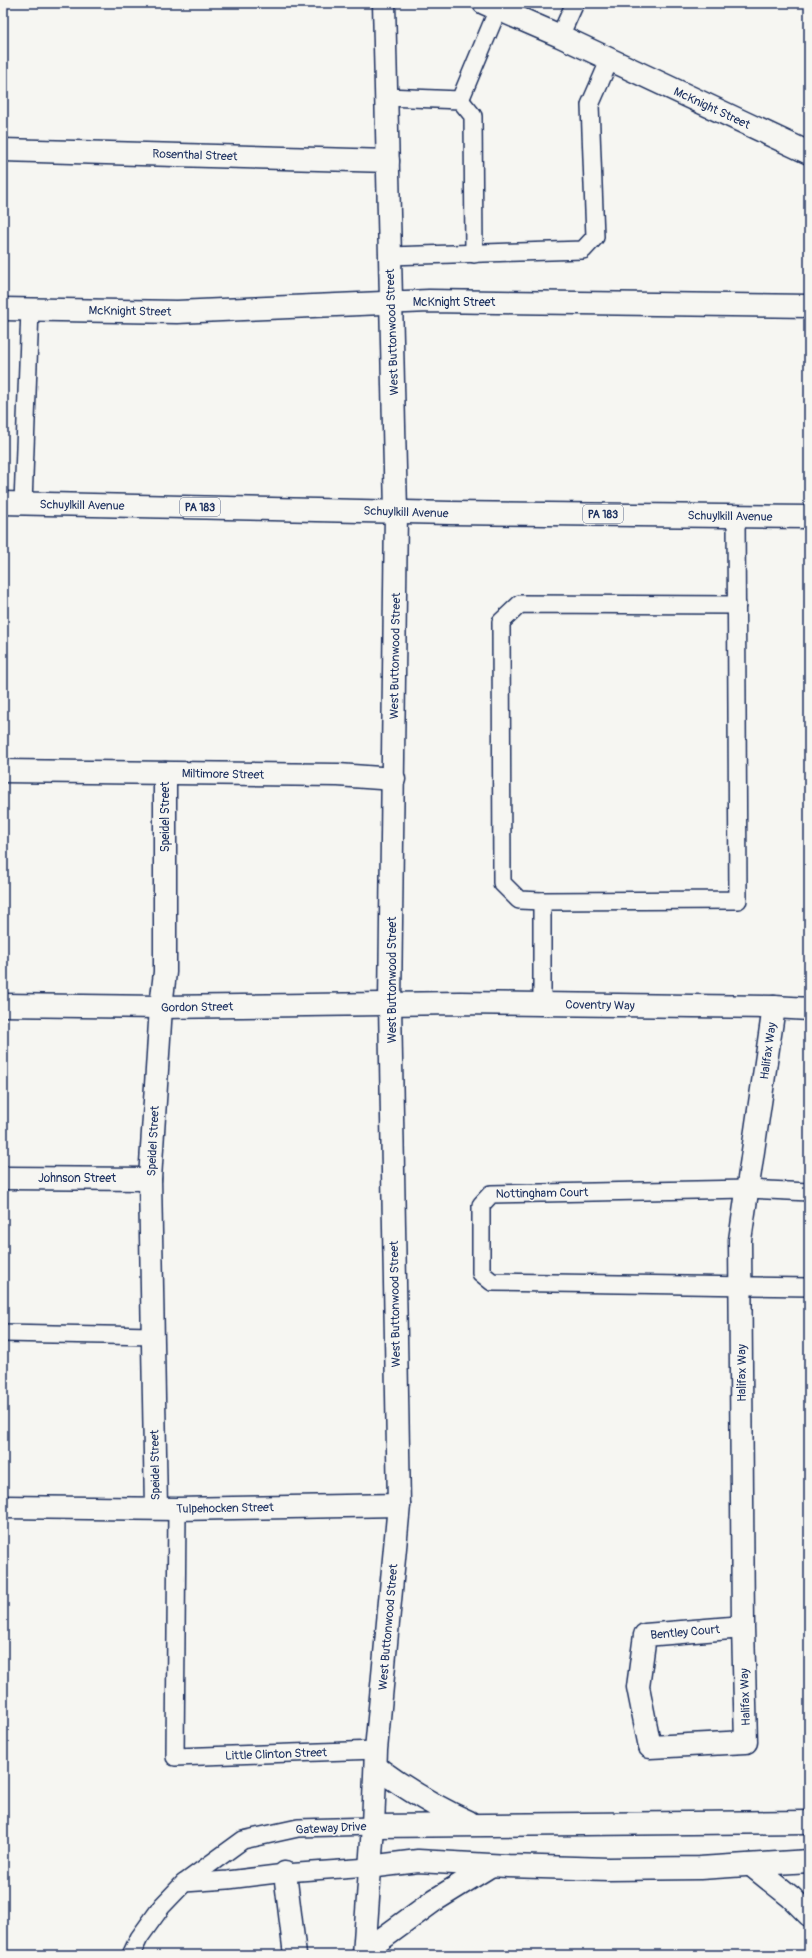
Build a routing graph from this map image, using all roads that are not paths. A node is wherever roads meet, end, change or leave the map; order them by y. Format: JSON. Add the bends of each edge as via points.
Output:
{"nodes":[{"id":1,"x":384,"y":3,"type":"edge"},
{"id":2,"x":575,"y":3,"type":"edge"},
{"id":3,"x":491,"y":6,"type":"edge"},
{"id":4,"x":560,"y":36,"type":"junction"},
{"id":5,"x":610,"y":59,"type":"junction"},
{"id":6,"x":386,"y":97,"type":"junction"},
{"id":7,"x":460,"y":100,"type":"junction"},
{"id":8,"x":3,"y":150,"type":"edge"},
{"id":9,"x":809,"y":153,"type":"edge"},
{"id":10,"x":388,"y":161,"type":"junction"},
{"id":11,"x":474,"y":254,"type":"junction"},
{"id":12,"x":390,"y":256,"type":"junction"},
{"id":13,"x":391,"y":303,"type":"junction"},
{"id":14,"x":809,"y":306,"type":"edge"},
{"id":15,"x":3,"y":308,"type":"edge"},
{"id":16,"x":30,"y":309,"type":"junction"},
{"id":17,"x":13,"y":504,"type":"edge"},
{"id":18,"x":396,"y":512,"type":"junction"},
{"id":19,"x":736,"y":516,"type":"junction"},
{"id":20,"x":809,"y":517,"type":"edge"},
{"id":21,"x":737,"y":605,"type":"junction"},
{"id":22,"x":3,"y":771,"type":"edge"},
{"id":23,"x":165,"y":773,"type":"junction"},
{"id":24,"x":394,"y":779,"type":"junction"},
{"id":25,"x":542,"y":901,"type":"junction"},
{"id":26,"x":390,"y":1004,"type":"junction"},
{"id":27,"x":542,"y":1004,"type":"junction"},
{"id":28,"x":3,"y":1005,"type":"edge"},
{"id":29,"x":774,"y":1007,"type":"junction"},
{"id":30,"x":161,"y":1008,"type":"junction"},
{"id":31,"x":809,"y":1009,"type":"edge"},
{"id":32,"x":3,"y":1178,"type":"edge"},
{"id":33,"x":150,"y":1178,"type":"junction"},
{"id":34,"x":748,"y":1189,"type":"junction"},
{"id":35,"x":809,"y":1192,"type":"edge"},
{"id":36,"x":741,"y":1287,"type":"junction"},
{"id":37,"x":809,"y":1287,"type":"edge"},
{"id":38,"x":3,"y":1333,"type":"edge"},
{"id":39,"x":154,"y":1336,"type":"junction"},
{"id":40,"x":399,"y":1504,"type":"junction"},
{"id":41,"x":3,"y":1507,"type":"edge"},
{"id":42,"x":166,"y":1508,"type":"junction"},
{"id":43,"x":743,"y":1627,"type":"junction"},
{"id":44,"x":746,"y":1742,"type":"joint"},
{"id":45,"x":376,"y":1758,"type":"junction"},
{"id":46,"x":809,"y":1822,"type":"edge"},
{"id":47,"x":476,"y":1825,"type":"junction"},
{"id":48,"x":373,"y":1826,"type":"junction"},
{"id":49,"x":809,"y":1861,"type":"edge"},
{"id":50,"x":750,"y":1865,"type":"junction"},
{"id":51,"x":490,"y":1866,"type":"junction"},
{"id":52,"x":369,"y":1867,"type":"junction"},
{"id":53,"x":285,"y":1873,"type":"junction"},
{"id":54,"x":184,"y":1883,"type":"junction"},
{"id":55,"x":809,"y":1915,"type":"edge"},
{"id":56,"x":364,"y":1953,"type":"edge"},
{"id":57,"x":131,"y":1955,"type":"edge"},
{"id":58,"x":295,"y":1955,"type":"edge"}],
"edges":[{"from":1,"to":6,"type":"street","name":"West Buttonwood Street"},
{"from":2,"to":4,"type":"lane"},
{"from":3,"to":4,"type":"street","name":"McKnight Street"},
{"from":3,"to":7,"type":"lane"},
{"from":4,"to":5,"type":"street","name":"McKnight Street"},
{"from":5,"to":9,"type":"street","name":"McKnight Street"},
{"from":5,"to":11,"type":"lane","via":[[590,105],[595,237],[583,250]]},
{"from":6,"to":7,"type":"lane"},
{"from":6,"to":10,"type":"street","name":"West Buttonwood Street"},
{"from":7,"to":11,"type":"lane","via":[[473,116]]},
{"from":8,"to":10,"type":"street","name":"Rosenthal Street"},
{"from":10,"to":12,"type":"street","name":"West Buttonwood Street"},
{"from":11,"to":12,"type":"lane"},
{"from":12,"to":13,"type":"street","name":"West Buttonwood Street"},
{"from":13,"to":14,"type":"street","name":"McKnight Street","via":[[429,301]]},
{"from":13,"to":16,"type":"street","name":"McKnight Street","via":[[177,312]]},
{"from":13,"to":18,"type":"street","name":"West Buttonwood Street"},
{"from":15,"to":16,"type":"street","name":"McKnight Street"},
{"from":16,"to":17,"type":"lane"},
{"from":17,"to":18,"type":"street","name":"Schuylkill Avenue","number":"PA 183"},
{"from":18,"to":19,"type":"street","name":"Schuylkill Avenue","number":"PA 183"},
{"from":18,"to":24,"type":"street","name":"West Buttonwood Street"},
{"from":19,"to":20,"type":"street","name":"Schuylkill Avenue","number":"PA 183"},
{"from":19,"to":21,"type":"lane"},
{"from":21,"to":25,"type":"lane","via":[[738,900]]},
{"from":21,"to":25,"type":"lane","via":[[520,604],[501,622],[502,883],[519,900]]},
{"from":22,"to":23,"type":"street","name":"Miltimore Street"},
{"from":23,"to":24,"type":"street","name":"Miltimore Street","via":[[338,775]]},
{"from":23,"to":30,"type":"street","name":"Speidel Street","via":[[165,972]]},
{"from":24,"to":26,"type":"street","name":"West Buttonwood Street"},
{"from":25,"to":27,"type":"lane"},
{"from":26,"to":27,"type":"street","name":"Coventry Way"},
{"from":26,"to":30,"type":"street","name":"Gordon Street"},
{"from":26,"to":40,"type":"street","name":"West Buttonwood Street"},
{"from":27,"to":29,"type":"street","name":"Coventry Way"},
{"from":28,"to":30,"type":"street","name":"Gordon Street"},
{"from":29,"to":31,"type":"street","name":"Coventry Way"},
{"from":29,"to":34,"type":"street","name":"Halifax Way"},
{"from":30,"to":33,"type":"street","name":"Speidel Street"},
{"from":32,"to":33,"type":"street","name":"Johnson Street"},
{"from":33,"to":39,"type":"street","name":"Speidel Street"},
{"from":34,"to":35,"type":"lane"},
{"from":34,"to":36,"type":"street","name":"Halifax Way","via":[[740,1240]]},
{"from":34,"to":36,"type":"lane","name":"Nottingham Court","via":[[491,1194],[481,1205],[481,1273],[492,1282]]},
{"from":36,"to":37,"type":"lane"},
{"from":36,"to":43,"type":"street","name":"Halifax Way"},
{"from":38,"to":39,"type":"lane"},
{"from":39,"to":42,"type":"street","name":"Speidel Street"},
{"from":40,"to":42,"type":"street","name":"Tulpehocken Street"},
{"from":40,"to":45,"type":"street","name":"West Buttonwood Street"},
{"from":41,"to":42,"type":"street","name":"Tulpehocken Street"},
{"from":42,"to":45,"type":"lane","name":"Little Clinton Street","via":[[175,1757]]},
{"from":43,"to":44,"type":"street","name":"Halifax Way"},
{"from":43,"to":44,"type":"street","name":"Bentley Court","via":[[645,1634],[638,1687],[650,1748]]},
{"from":45,"to":47,"type":"street","via":[[408,1790]]},
{"from":45,"to":48,"type":"street","name":"West Buttonwood Street"},
{"from":46,"to":47,"type":"street"},
{"from":47,"to":48,"type":"street"},
{"from":48,"to":52,"type":"street","name":"West Buttonwood Street"},
{"from":48,"to":54,"type":"lane","name":"Gateway Drive","via":[[298,1828],[243,1840]]},
{"from":49,"to":50,"type":"street"},
{"from":50,"to":51,"type":"street","via":[[616,1869]]},
{"from":50,"to":55,"type":"street","via":[[791,1897]]},
{"from":51,"to":52,"type":"street","via":[[418,1861]]},
{"from":51,"to":56,"type":"street","via":[[435,1900]]},
{"from":52,"to":53,"type":"lane"},
{"from":52,"to":56,"type":"street","name":"West Buttonwood Street"},
{"from":53,"to":54,"type":"lane"},
{"from":53,"to":58,"type":"street"},
{"from":54,"to":57,"type":"lane","name":"Gateway Drive","via":[[162,1906],[139,1938]]}]}
